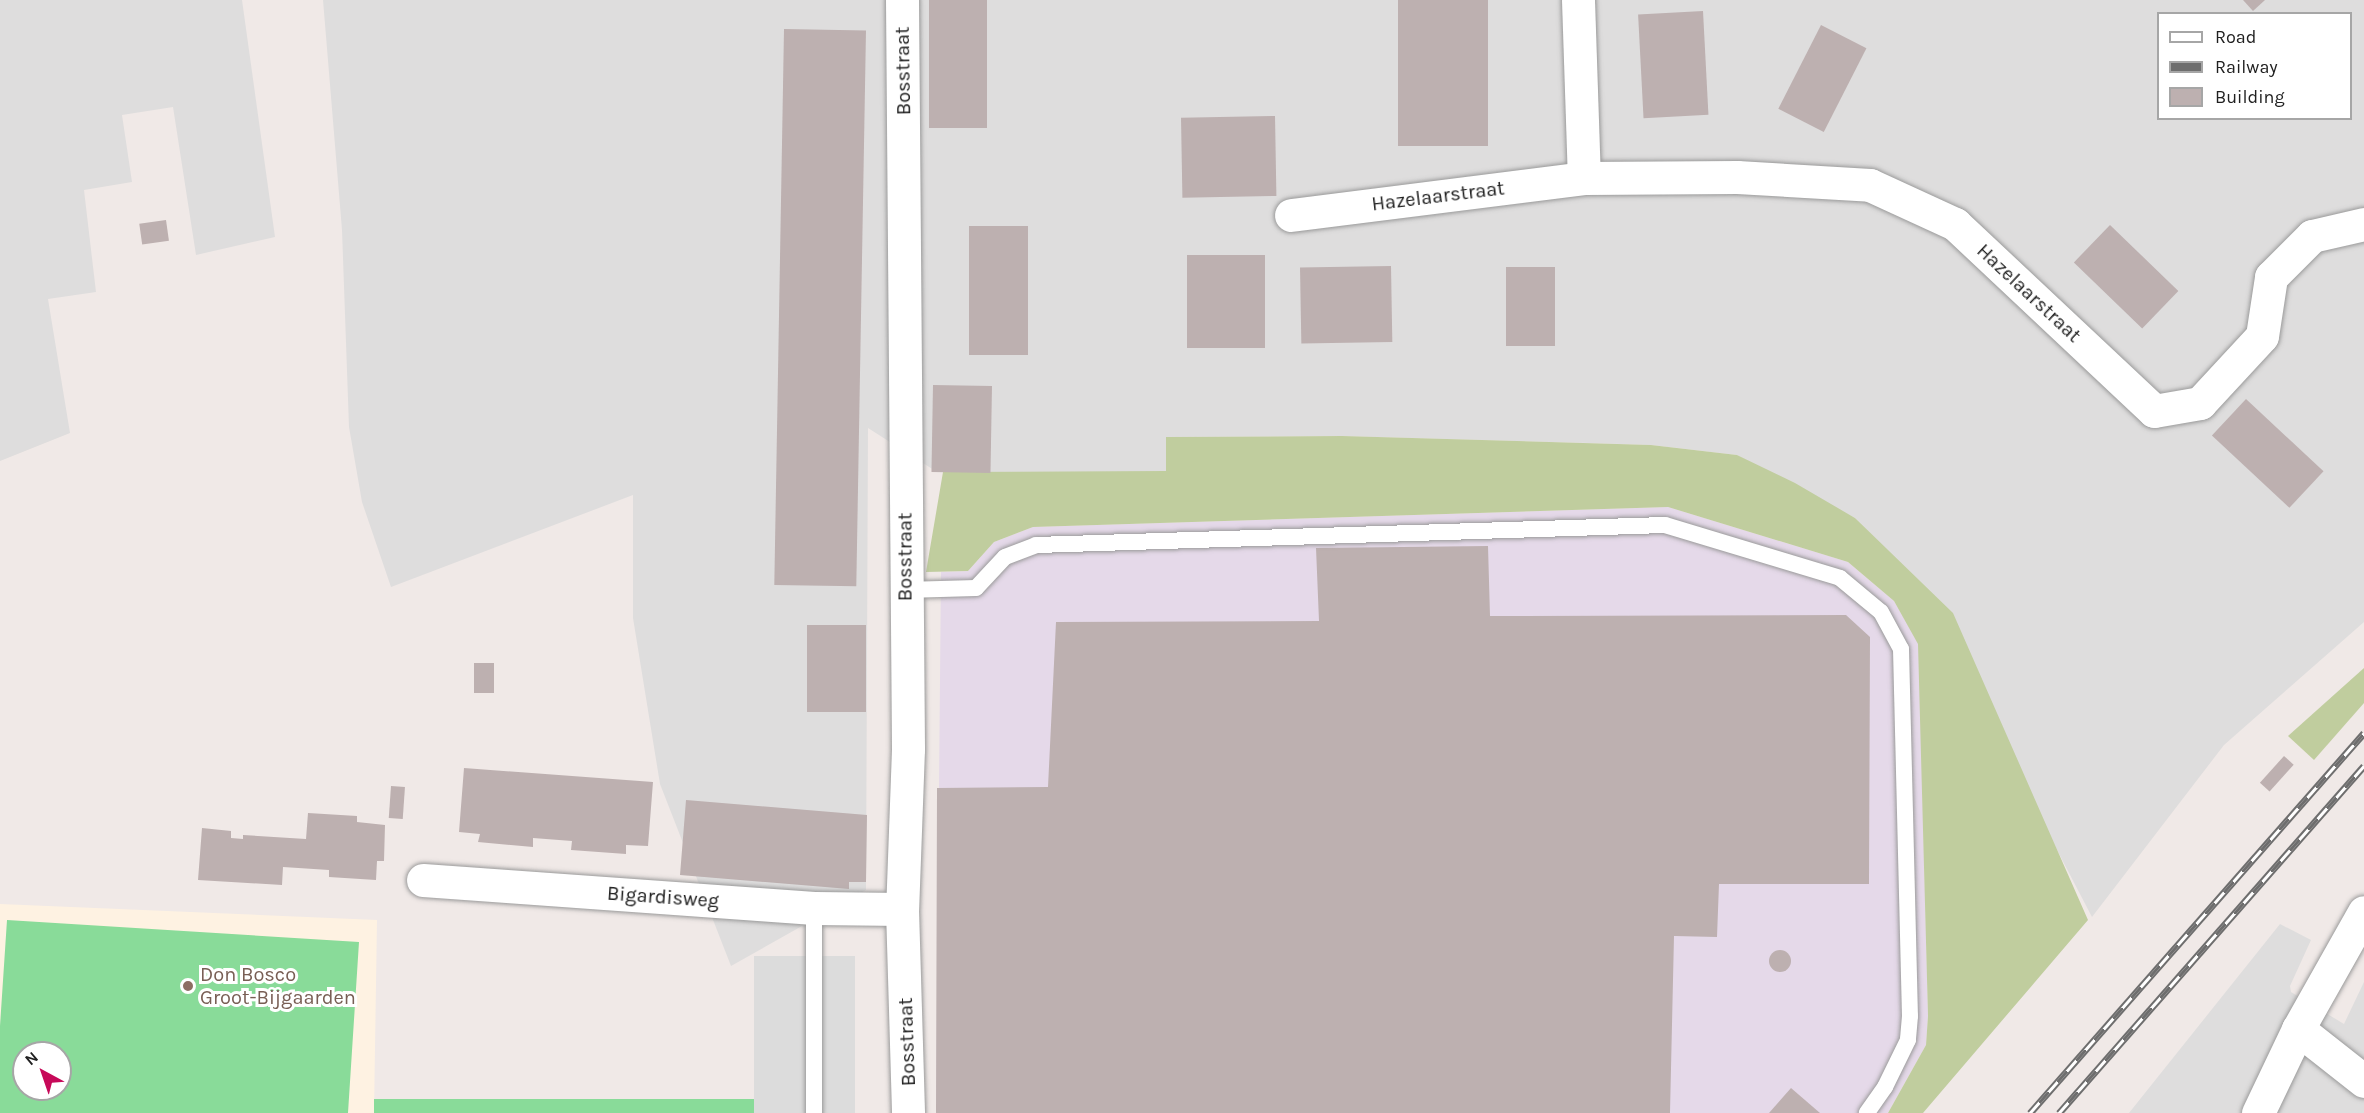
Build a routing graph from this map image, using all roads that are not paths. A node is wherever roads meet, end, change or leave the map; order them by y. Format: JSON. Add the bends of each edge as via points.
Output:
{"nodes":[{"id":1,"x":902,"y":0,"type":"edge"},
{"id":2,"x":1578,"y":0,"type":"edge"},
{"id":3,"x":1584,"y":178,"type":"junction"},
{"id":4,"x":1291,"y":215,"type":"dead end"},
{"id":5,"x":2364,"y":224,"type":"edge"},
{"id":6,"x":904,"y":590,"type":"junction"},
{"id":7,"x":423,"y":880,"type":"dead end"},
{"id":8,"x":814,"y":908,"type":"junction"},
{"id":9,"x":902,"y":909,"type":"junction"},
{"id":10,"x":2364,"y":912,"type":"edge"},
{"id":11,"x":2298,"y":1029,"type":"junction"},
{"id":12,"x":2364,"y":1081,"type":"edge"},
{"id":13,"x":814,"y":1113,"type":"edge"},
{"id":14,"x":908,"y":1113,"type":"edge"},
{"id":15,"x":1867,"y":1113,"type":"edge"},
{"id":16,"x":2258,"y":1113,"type":"edge"}],
"edges":[{"from":1,"to":6,"type":"street","name":"Bosstraat"},
{"from":2,"to":3,"type":"street"},
{"from":3,"to":4,"type":"street","name":"Hazelaarstraat"},
{"from":3,"to":5,"type":"street","name":"Hazelaarstraat","via":[[1737,177],[1870,185],[1955,224],[2154,411],[2200,403],[2262,336],[2271,277],[2312,236]]},
{"from":6,"to":9,"type":"street","name":"Bosstraat","via":[[908,749]]},
{"from":6,"to":15,"type":"lane","via":[[976,588],[1005,557],[1036,545],[1665,525],[1839,578],[1881,612],[1901,649],[1910,1016],[1908,1040]]},
{"from":7,"to":8,"type":"street","name":"Bigardisweg"},
{"from":8,"to":9,"type":"street","name":"Bigardisweg"},
{"from":8,"to":13,"type":"lane"},
{"from":9,"to":14,"type":"street","name":"Bosstraat"},
{"from":10,"to":11,"type":"street"},
{"from":11,"to":12,"type":"street"},
{"from":11,"to":16,"type":"street"}]}
